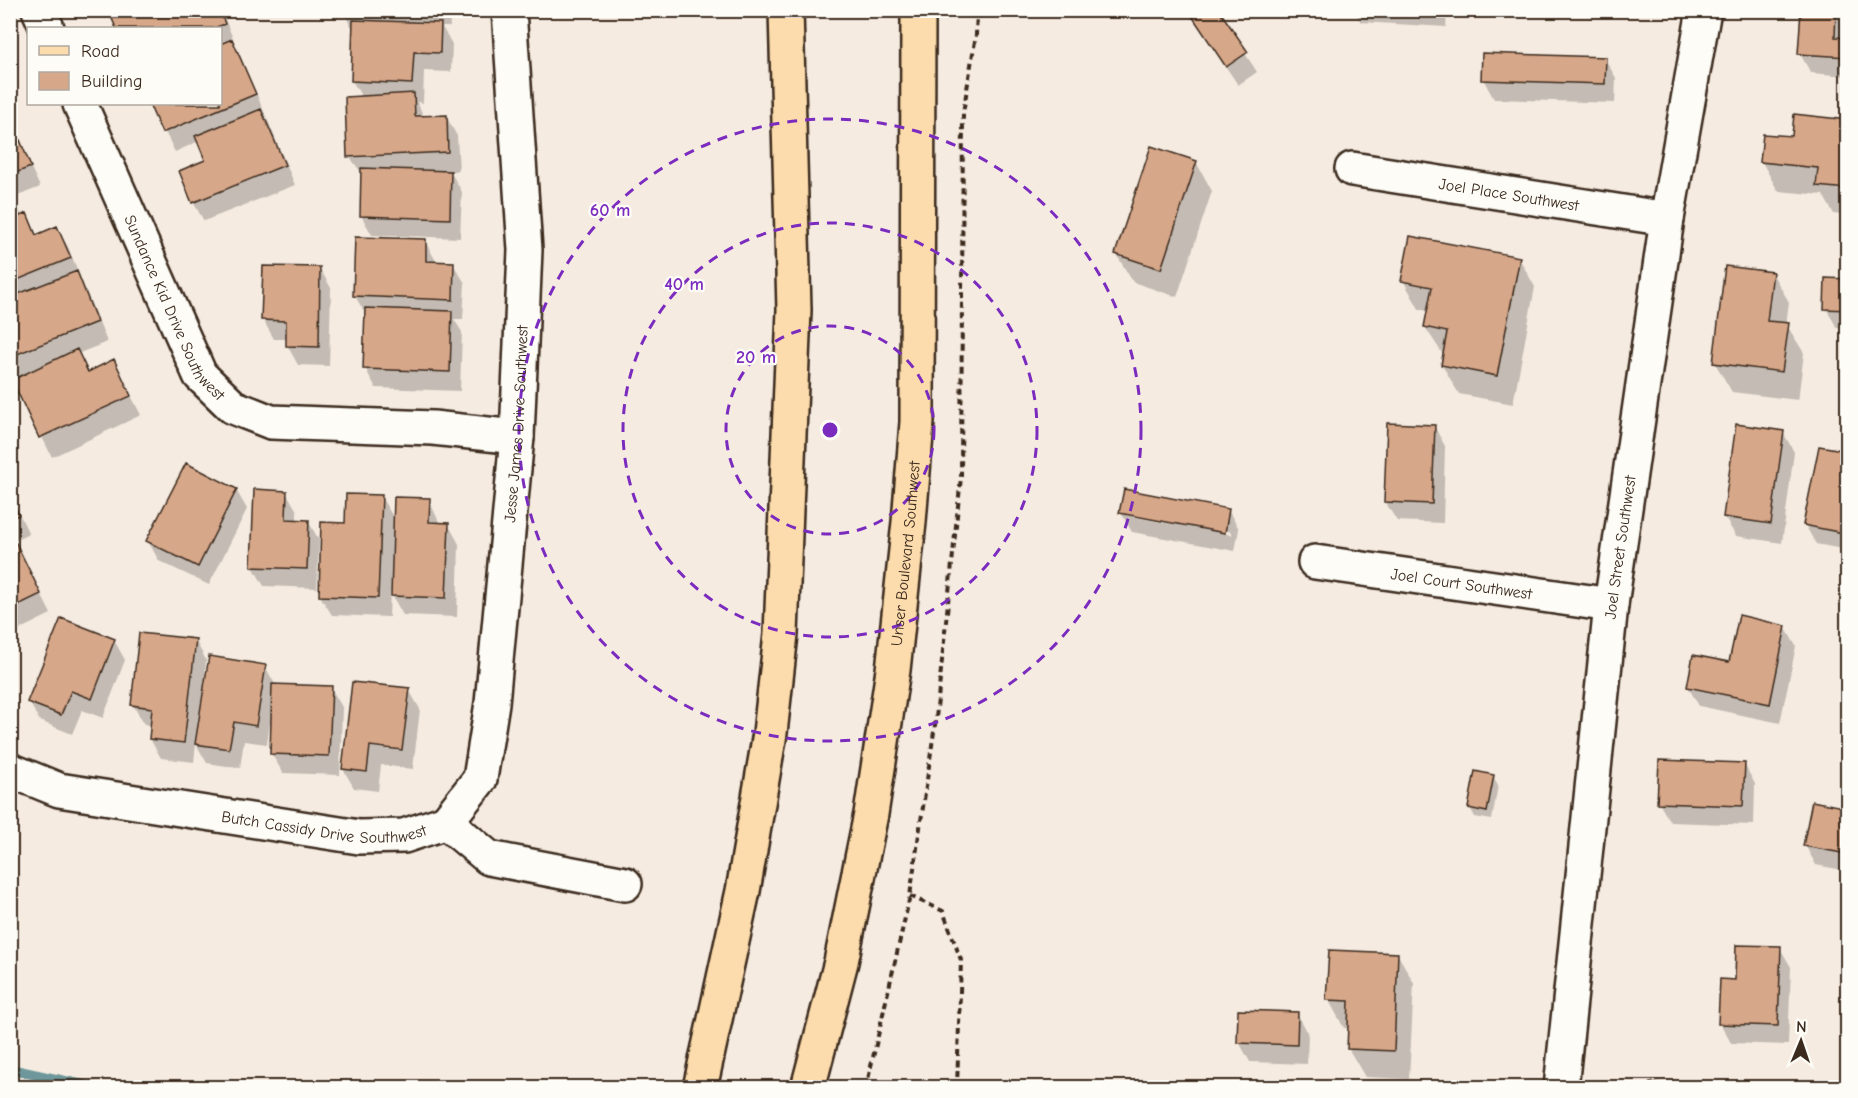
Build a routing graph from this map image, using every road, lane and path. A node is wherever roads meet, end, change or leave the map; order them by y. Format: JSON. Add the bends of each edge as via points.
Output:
{"nodes":[{"id":1,"x":39,"y":10,"type":"edge"},
{"id":2,"x":509,"y":10,"type":"edge"},
{"id":3,"x":786,"y":10,"type":"edge"},
{"id":4,"x":918,"y":10,"type":"edge"},
{"id":5,"x":1704,"y":10,"type":"edge"},
{"id":6,"x":47,"y":27,"type":"edge"},
{"id":7,"x":80,"y":105,"type":"edge"},
{"id":8,"x":1352,"y":169,"type":"dead end"},
{"id":9,"x":1668,"y":219,"type":"junction"},
{"id":10,"x":517,"y":436,"type":"junction"},
{"id":11,"x":1315,"y":562,"type":"dead end"},
{"id":12,"x":1611,"y":605,"type":"junction"},
{"id":13,"x":10,"y":770,"type":"edge"},
{"id":14,"x":446,"y":822,"type":"junction"},
{"id":15,"x":626,"y":884,"type":"dead end"},
{"id":16,"x":910,"y":896,"type":"dead end"},
{"id":17,"x":700,"y":1088,"type":"edge"},
{"id":18,"x":808,"y":1088,"type":"edge"},
{"id":19,"x":957,"y":1088,"type":"edge"},
{"id":20,"x":1561,"y":1088,"type":"edge"}],
"edges":[{"from":1,"to":6,"type":"street"},
{"from":2,"to":10,"type":"street","name":"Jesse James Drive Southwest","via":[[525,250]]},
{"from":3,"to":17,"type":"main road","via":[[794,309],[781,634],[770,733],[743,891]]},
{"from":4,"to":18,"type":"main road","name":"Unser Boulevard Southwest","via":[[917,422],[909,522],[893,670],[871,814],[841,962]]},
{"from":5,"to":9,"type":"street","name":"Joel Street Southwest"},
{"from":7,"to":10,"type":"street","name":"Sundance Kid Drive Southwest","via":[[200,375],[233,407],[271,422],[433,428]]},
{"from":8,"to":9,"type":"street","name":"Joel Place Southwest"},
{"from":9,"to":12,"type":"street","name":"Joel Street Southwest"},
{"from":10,"to":14,"type":"street","name":"Jesse James Drive Southwest","via":[[492,704],[480,779]]},
{"from":11,"to":12,"type":"street","name":"Joel Court Southwest"},
{"from":12,"to":20,"type":"street","name":"Joel Street Southwest"},
{"from":13,"to":14,"type":"street","name":"Butch Cassidy Drive Southwest","via":[[59,790],[359,837],[404,836]]},
{"from":14,"to":15,"type":"street","name":"Butch Cassidy Drive Southwest","via":[[489,858]]},
{"from":16,"to":19,"type":"path","via":[[943,911],[961,960]]}]}
